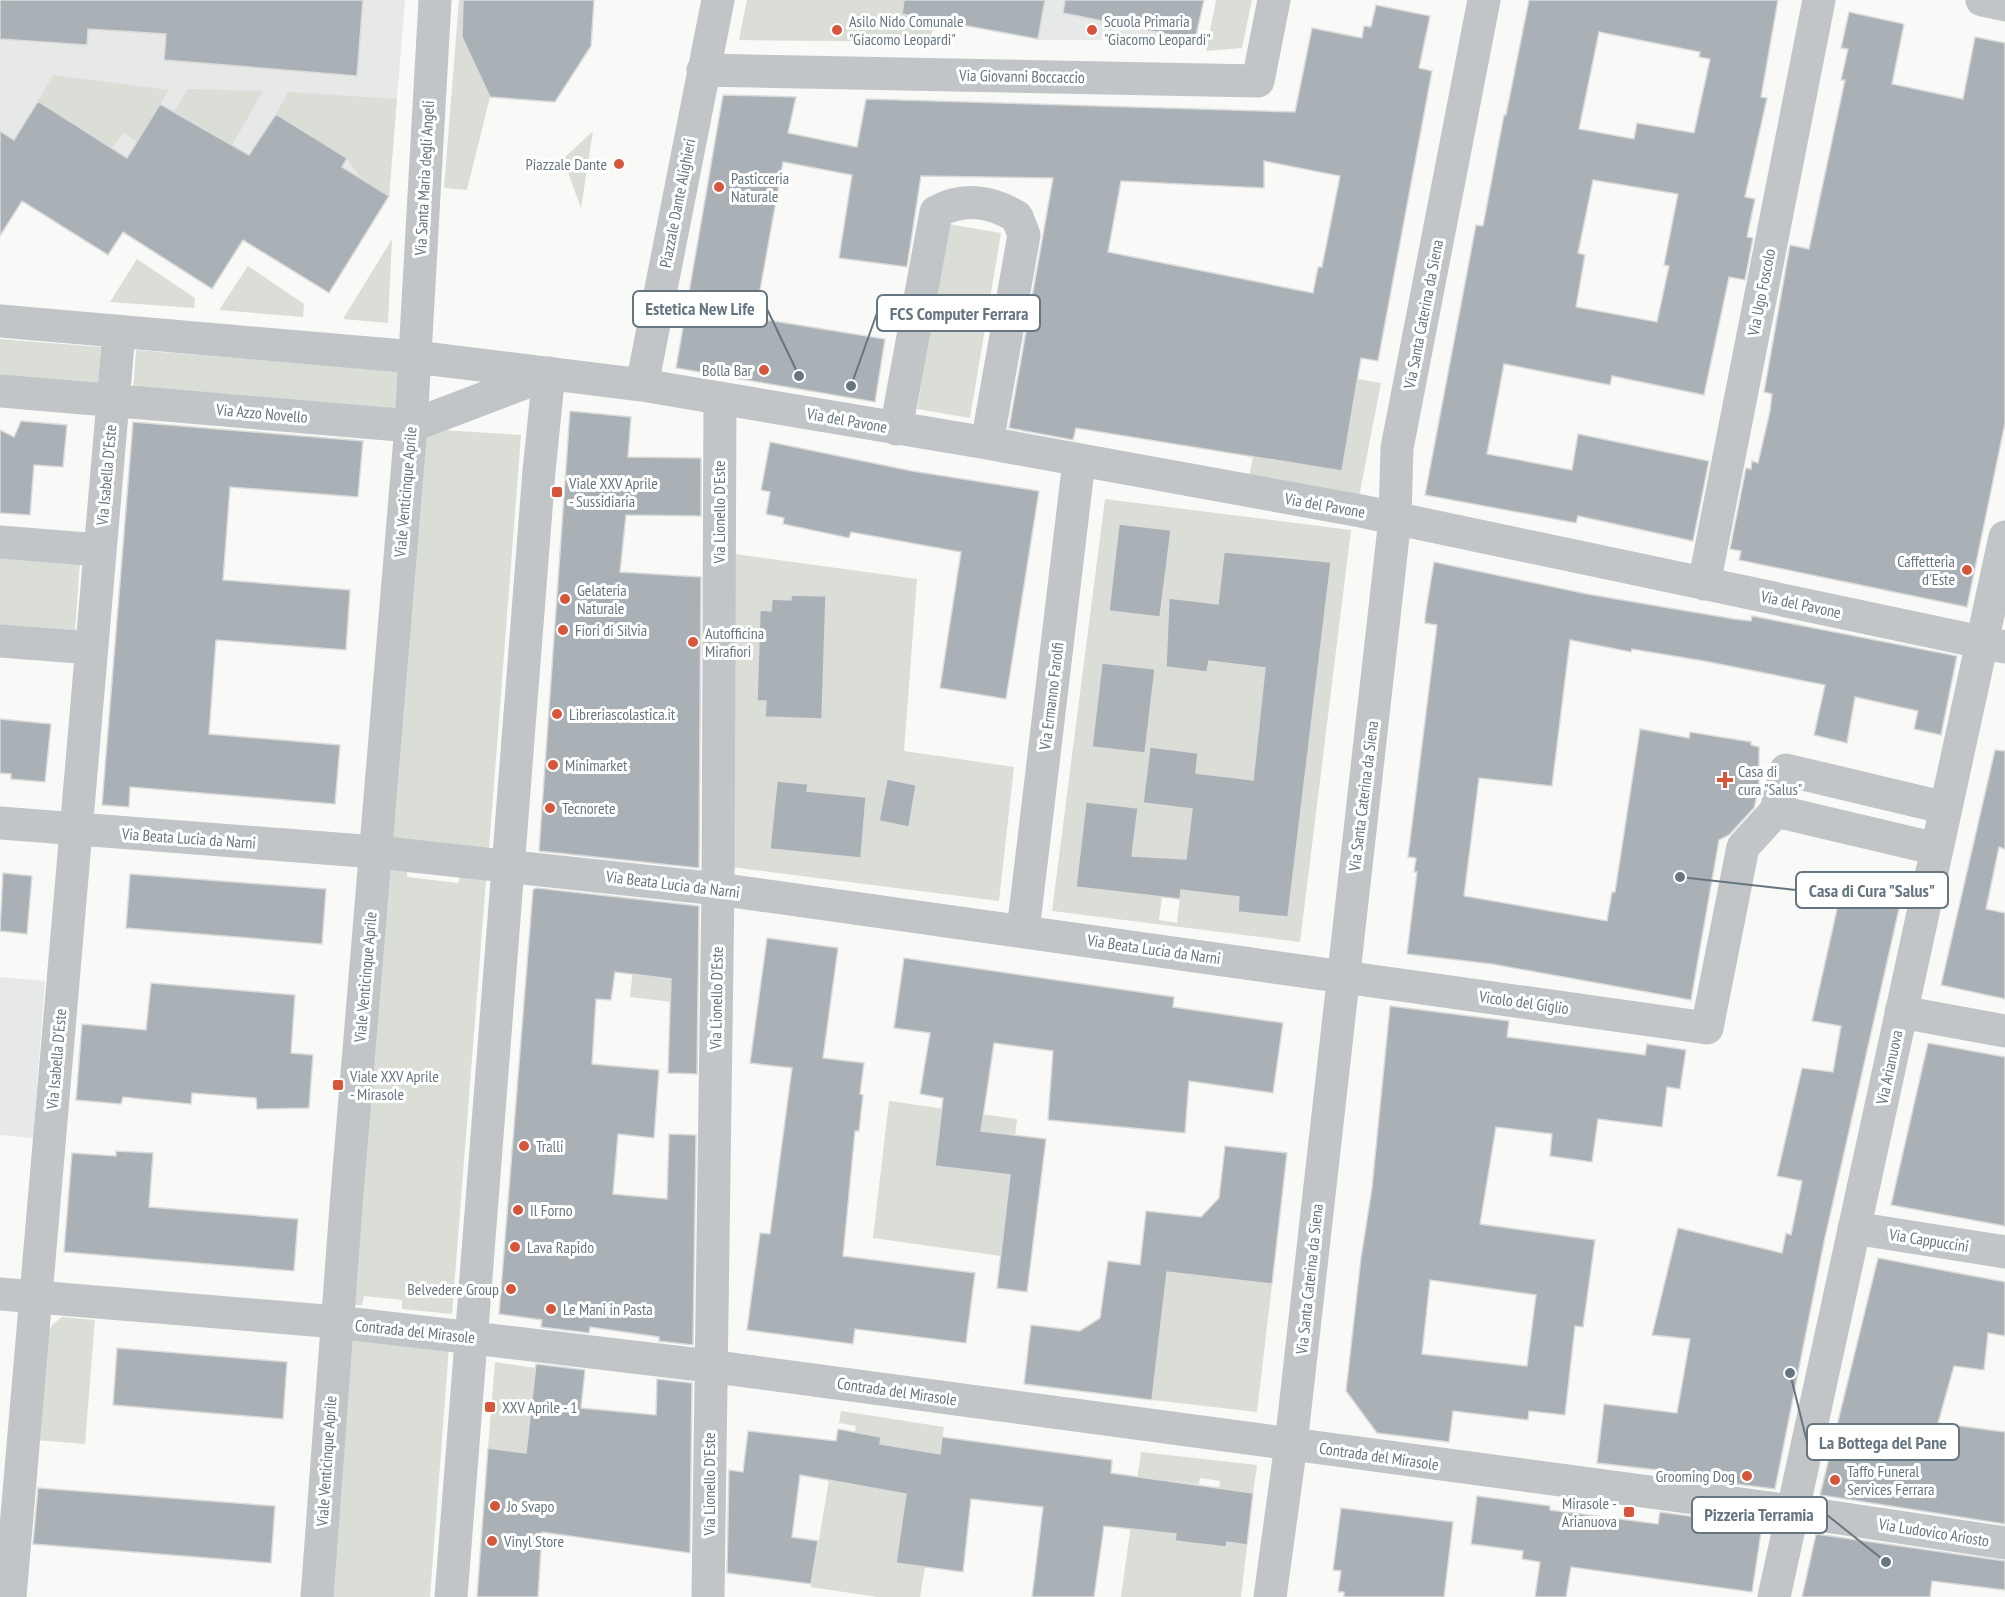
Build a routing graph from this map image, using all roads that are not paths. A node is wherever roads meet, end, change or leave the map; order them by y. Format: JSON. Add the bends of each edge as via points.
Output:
{"nodes":[{"id":1,"x":435,"y":0,"type":"edge"},
{"id":2,"x":718,"y":0,"type":"edge"},
{"id":3,"x":1274,"y":0,"type":"edge"},
{"id":4,"x":1484,"y":0,"type":"edge"},
{"id":5,"x":1818,"y":0,"type":"edge"},
{"id":6,"x":1982,"y":0,"type":"edge"},
{"id":7,"x":2005,"y":5,"type":"edge"},
{"id":8,"x":704,"y":70,"type":"junction"},
{"id":9,"x":0,"y":321,"type":"edge"},
{"id":10,"x":118,"y":332,"type":"junction"},
{"id":11,"x":415,"y":357,"type":"junction"},
{"id":12,"x":549,"y":373,"type":"junction"},
{"id":13,"x":642,"y":385,"type":"junction"},
{"id":14,"x":0,"y":391,"type":"edge"},
{"id":15,"x":720,"y":398,"type":"junction"},
{"id":16,"x":113,"y":400,"type":"junction"},
{"id":17,"x":411,"y":426,"type":"junction"},
{"id":18,"x":896,"y":429,"type":"junction"},
{"id":19,"x":987,"y":443,"type":"junction"},
{"id":20,"x":1079,"y":461,"type":"junction"},
{"id":21,"x":1395,"y":519,"type":"junction"},
{"id":22,"x":2005,"y":537,"type":"edge"},
{"id":23,"x":0,"y":542,"type":"edge"},
{"id":24,"x":100,"y":550,"type":"junction"},
{"id":25,"x":1704,"y":584,"type":"junction"},
{"id":26,"x":0,"y":641,"type":"edge"},
{"id":27,"x":1994,"y":644,"type":"edge"},
{"id":28,"x":91,"y":648,"type":"junction"},
{"id":29,"x":1946,"y":808,"type":"junction"},
{"id":30,"x":1776,"y":811,"type":"junction"},
{"id":31,"x":0,"y":823,"type":"edge"},
{"id":32,"x":76,"y":830,"type":"junction"},
{"id":33,"x":1937,"y":849,"type":"junction"},
{"id":34,"x":376,"y":852,"type":"junction"},
{"id":35,"x":508,"y":865,"type":"junction"},
{"id":36,"x":718,"y":889,"type":"junction"},
{"id":37,"x":1023,"y":931,"type":"junction"},
{"id":38,"x":1342,"y":976,"type":"junction"},
{"id":39,"x":1901,"y":1012,"type":"junction"},
{"id":40,"x":2005,"y":1031,"type":"edge"},
{"id":41,"x":1854,"y":1228,"type":"junction"},
{"id":42,"x":2005,"y":1252,"type":"edge"},
{"id":43,"x":0,"y":1293,"type":"edge"},
{"id":44,"x":36,"y":1297,"type":"junction"},
{"id":45,"x":337,"y":1322,"type":"junction"},
{"id":46,"x":471,"y":1336,"type":"junction"},
{"id":47,"x":709,"y":1366,"type":"junction"},
{"id":48,"x":1290,"y":1444,"type":"junction"},
{"id":49,"x":11,"y":1468,"type":"edge"},
{"id":50,"x":1792,"y":1511,"type":"junction"},
{"id":51,"x":2005,"y":1543,"type":"edge"},
{"id":52,"x":7,"y":1560,"type":"edge"},
{"id":53,"x":10,"y":1597,"type":"edge"},
{"id":54,"x":317,"y":1597,"type":"edge"},
{"id":55,"x":451,"y":1597,"type":"edge"},
{"id":56,"x":708,"y":1597,"type":"edge"},
{"id":57,"x":1270,"y":1597,"type":"edge"},
{"id":58,"x":1774,"y":1597,"type":"edge"}],
"edges":[{"from":1,"to":11,"type":"street","name":"Via Santa Maria degli Angeli"},
{"from":2,"to":8,"type":"street","name":"Piazzale Dante Alighieri"},
{"from":3,"to":8,"type":"street","name":"Via Giovanni Boccaccio","via":[[1258,81]]},
{"from":4,"to":21,"type":"street","name":"Via Santa Caterina da Siena","via":[[1397,448]]},
{"from":5,"to":25,"type":"street","name":"Via Ugo Foscolo"},
{"from":6,"to":7,"type":"street"},
{"from":8,"to":13,"type":"street","name":"Piazzale Dante Alighieri"},
{"from":9,"to":10,"type":"street"},
{"from":10,"to":11,"type":"street"},
{"from":10,"to":16,"type":"street"},
{"from":11,"to":12,"type":"street"},
{"from":11,"to":17,"type":"street","name":"Viale Venticinque Aprile"},
{"from":12,"to":13,"type":"street"},
{"from":12,"to":17,"type":"street"},
{"from":12,"to":35,"type":"street"},
{"from":13,"to":15,"type":"street","name":"Via del Pavone"},
{"from":14,"to":16,"type":"street","name":"Via Azzo Novello"},
{"from":15,"to":18,"type":"street","name":"Via del Pavone"},
{"from":15,"to":36,"type":"street","name":"Via Lionello D'Este"},
{"from":16,"to":17,"type":"street","name":"Via Azzo Novello"},
{"from":16,"to":24,"type":"street","name":"Via Isabella D'Este"},
{"from":17,"to":34,"type":"street","name":"Viale Venticinque Aprile"},
{"from":18,"to":19,"type":"street","name":"Via del Pavone"},
{"from":18,"to":19,"type":"street","via":[[936,212],[961,201],[991,205],[1017,218],[1024,234]]},
{"from":19,"to":20,"type":"street","name":"Via del Pavone"},
{"from":20,"to":21,"type":"street","name":"Via del Pavone"},
{"from":20,"to":37,"type":"street","name":"Via Ermanno Farolfi"},
{"from":21,"to":25,"type":"street","name":"Via del Pavone"},
{"from":21,"to":38,"type":"street","name":"Via Santa Caterina da Siena"},
{"from":22,"to":27,"type":"street","name":"Via Arianuova"},
{"from":23,"to":24,"type":"street","name":"Via Isabella D'Este"},
{"from":24,"to":28,"type":"street","name":"Via Isabella D'Este"},
{"from":25,"to":27,"type":"street","name":"Via del Pavone"},
{"from":26,"to":28,"type":"street"},
{"from":27,"to":29,"type":"street","name":"Via Arianuova"},
{"from":28,"to":32,"type":"street","name":"Via Isabella D'Este"},
{"from":29,"to":30,"type":"street","via":[[1786,770]]},
{"from":29,"to":33,"type":"street","name":"Via Arianuova"},
{"from":30,"to":33,"type":"street"},
{"from":30,"to":38,"type":"street","name":"Vicolo del Giglio","via":[[1743,847],[1707,1028]]},
{"from":31,"to":32,"type":"street","name":"Via Beata Lucia da Narni"},
{"from":32,"to":34,"type":"street","name":"Via Beata Lucia da Narni"},
{"from":32,"to":44,"type":"street","name":"Via Isabella D'Este"},
{"from":33,"to":39,"type":"street","name":"Via Arianuova"},
{"from":34,"to":35,"type":"street","name":"Via Beata Lucia da Narni"},
{"from":34,"to":45,"type":"street","name":"Viale Venticinque Aprile"},
{"from":35,"to":36,"type":"street","name":"Via Beata Lucia da Narni"},
{"from":35,"to":46,"type":"street"},
{"from":36,"to":37,"type":"street","name":"Via Beata Lucia da Narni"},
{"from":36,"to":47,"type":"street","name":"Via Lionello D'Este"},
{"from":37,"to":38,"type":"street","name":"Via Beata Lucia da Narni"},
{"from":38,"to":48,"type":"street","name":"Via Santa Caterina da Siena"},
{"from":39,"to":40,"type":"street"},
{"from":39,"to":41,"type":"street","name":"Via Arianuova"},
{"from":41,"to":42,"type":"street","name":"Via Cappuccini"},
{"from":41,"to":50,"type":"street","name":"Via Arianuova"},
{"from":43,"to":44,"type":"street","name":"Contrada del Mirasole"},
{"from":44,"to":45,"type":"street","name":"Contrada del Mirasole"},
{"from":44,"to":49,"type":"street","name":"Via Isabella D'Este"},
{"from":45,"to":46,"type":"street","name":"Contrada del Mirasole"},
{"from":45,"to":54,"type":"street","name":"Viale Venticinque Aprile"},
{"from":46,"to":47,"type":"street","name":"Contrada del Mirasole"},
{"from":46,"to":55,"type":"street"},
{"from":47,"to":48,"type":"street","name":"Contrada del Mirasole"},
{"from":47,"to":56,"type":"street","name":"Via Lionello D'Este"},
{"from":48,"to":50,"type":"street","name":"Contrada del Mirasole"},
{"from":48,"to":57,"type":"street","name":"Via Santa Caterina da Siena"},
{"from":49,"to":52,"type":"street","name":"Via Isabella D'Este"},
{"from":50,"to":51,"type":"street","name":"Via Ludovico Ariosto"},
{"from":50,"to":58,"type":"street","name":"Via Arianuova"},
{"from":52,"to":53,"type":"street","name":"Via Isabella D'Este"}]}
